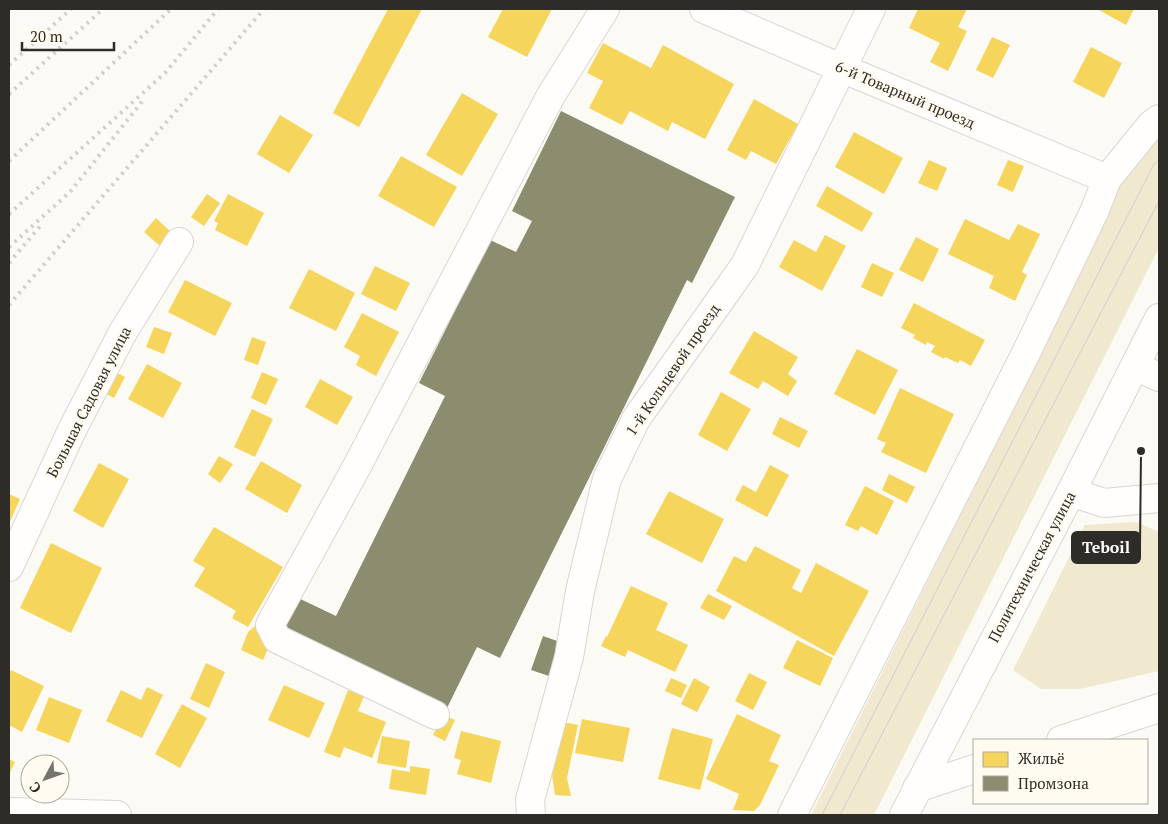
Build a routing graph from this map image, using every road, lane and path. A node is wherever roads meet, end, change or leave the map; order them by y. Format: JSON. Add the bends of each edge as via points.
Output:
{"nodes":[{"id":1,"x":605,"y":9,"type":"edge"},
{"id":2,"x":704,"y":9,"type":"edge"},
{"id":3,"x":871,"y":9,"type":"edge"},
{"id":4,"x":840,"y":68,"type":"junction"},
{"id":5,"x":1159,"y":119,"type":"edge"},
{"id":6,"x":1107,"y":179,"type":"junction"},
{"id":7,"x":179,"y":242,"type":"dead end"},
{"id":8,"x":1159,"y":318,"type":"edge"},
{"id":9,"x":1135,"y":366,"type":"junction"},
{"id":10,"x":1159,"y":377,"type":"edge"},
{"id":11,"x":1071,"y":492,"type":"junction"},
{"id":12,"x":1159,"y":498,"type":"edge"},
{"id":13,"x":9,"y":567,"type":"edge"},
{"id":14,"x":1159,"y":708,"type":"edge"},
{"id":15,"x":435,"y":714,"type":"dead end"},
{"id":16,"x":1064,"y":739,"type":"edge"},
{"id":17,"x":973,"y":769,"type":"edge"},
{"id":18,"x":917,"y":788,"type":"junction"},
{"id":19,"x":9,"y":812,"type":"edge"},
{"id":20,"x":53,"y":814,"type":"edge"},
{"id":21,"x":117,"y":815,"type":"edge"},
{"id":22,"x":531,"y":815,"type":"edge"},
{"id":23,"x":792,"y":815,"type":"edge"},
{"id":24,"x":904,"y":815,"type":"edge"}],
"edges":[{"from":1,"to":15,"type":"street","via":[[550,97],[270,625],[277,639]]},
{"from":2,"to":4,"type":"street","name":"6-й Товарный проезд"},
{"from":3,"to":4,"type":"street","name":"1-й Кольцевой проезд"},
{"from":4,"to":6,"type":"street","name":"6-й Товарный проезд"},
{"from":4,"to":22,"type":"street","name":"1-й Кольцевой проезд","via":[[745,265],[636,420],[607,479],[580,591],[569,657],[530,800]]},
{"from":5,"to":6,"type":"street"},
{"from":6,"to":23,"type":"street","via":[[1025,355]]},
{"from":7,"to":13,"type":"street","name":"Большая Садовая улица","via":[[123,332],[80,414]]},
{"from":8,"to":9,"type":"street","name":"Политехническая улица"},
{"from":9,"to":10,"type":"street"},
{"from":9,"to":11,"type":"street","name":"Политехническая улица"},
{"from":11,"to":12,"type":"street","via":[[1104,503]]},
{"from":11,"to":18,"type":"street","name":"Политехническая улица"},
{"from":14,"to":16,"type":"street"},
{"from":17,"to":18,"type":"street"},
{"from":18,"to":24,"type":"street","name":"Политехническая улица"},
{"from":19,"to":20,"type":"street"},
{"from":20,"to":21,"type":"street"}]}
